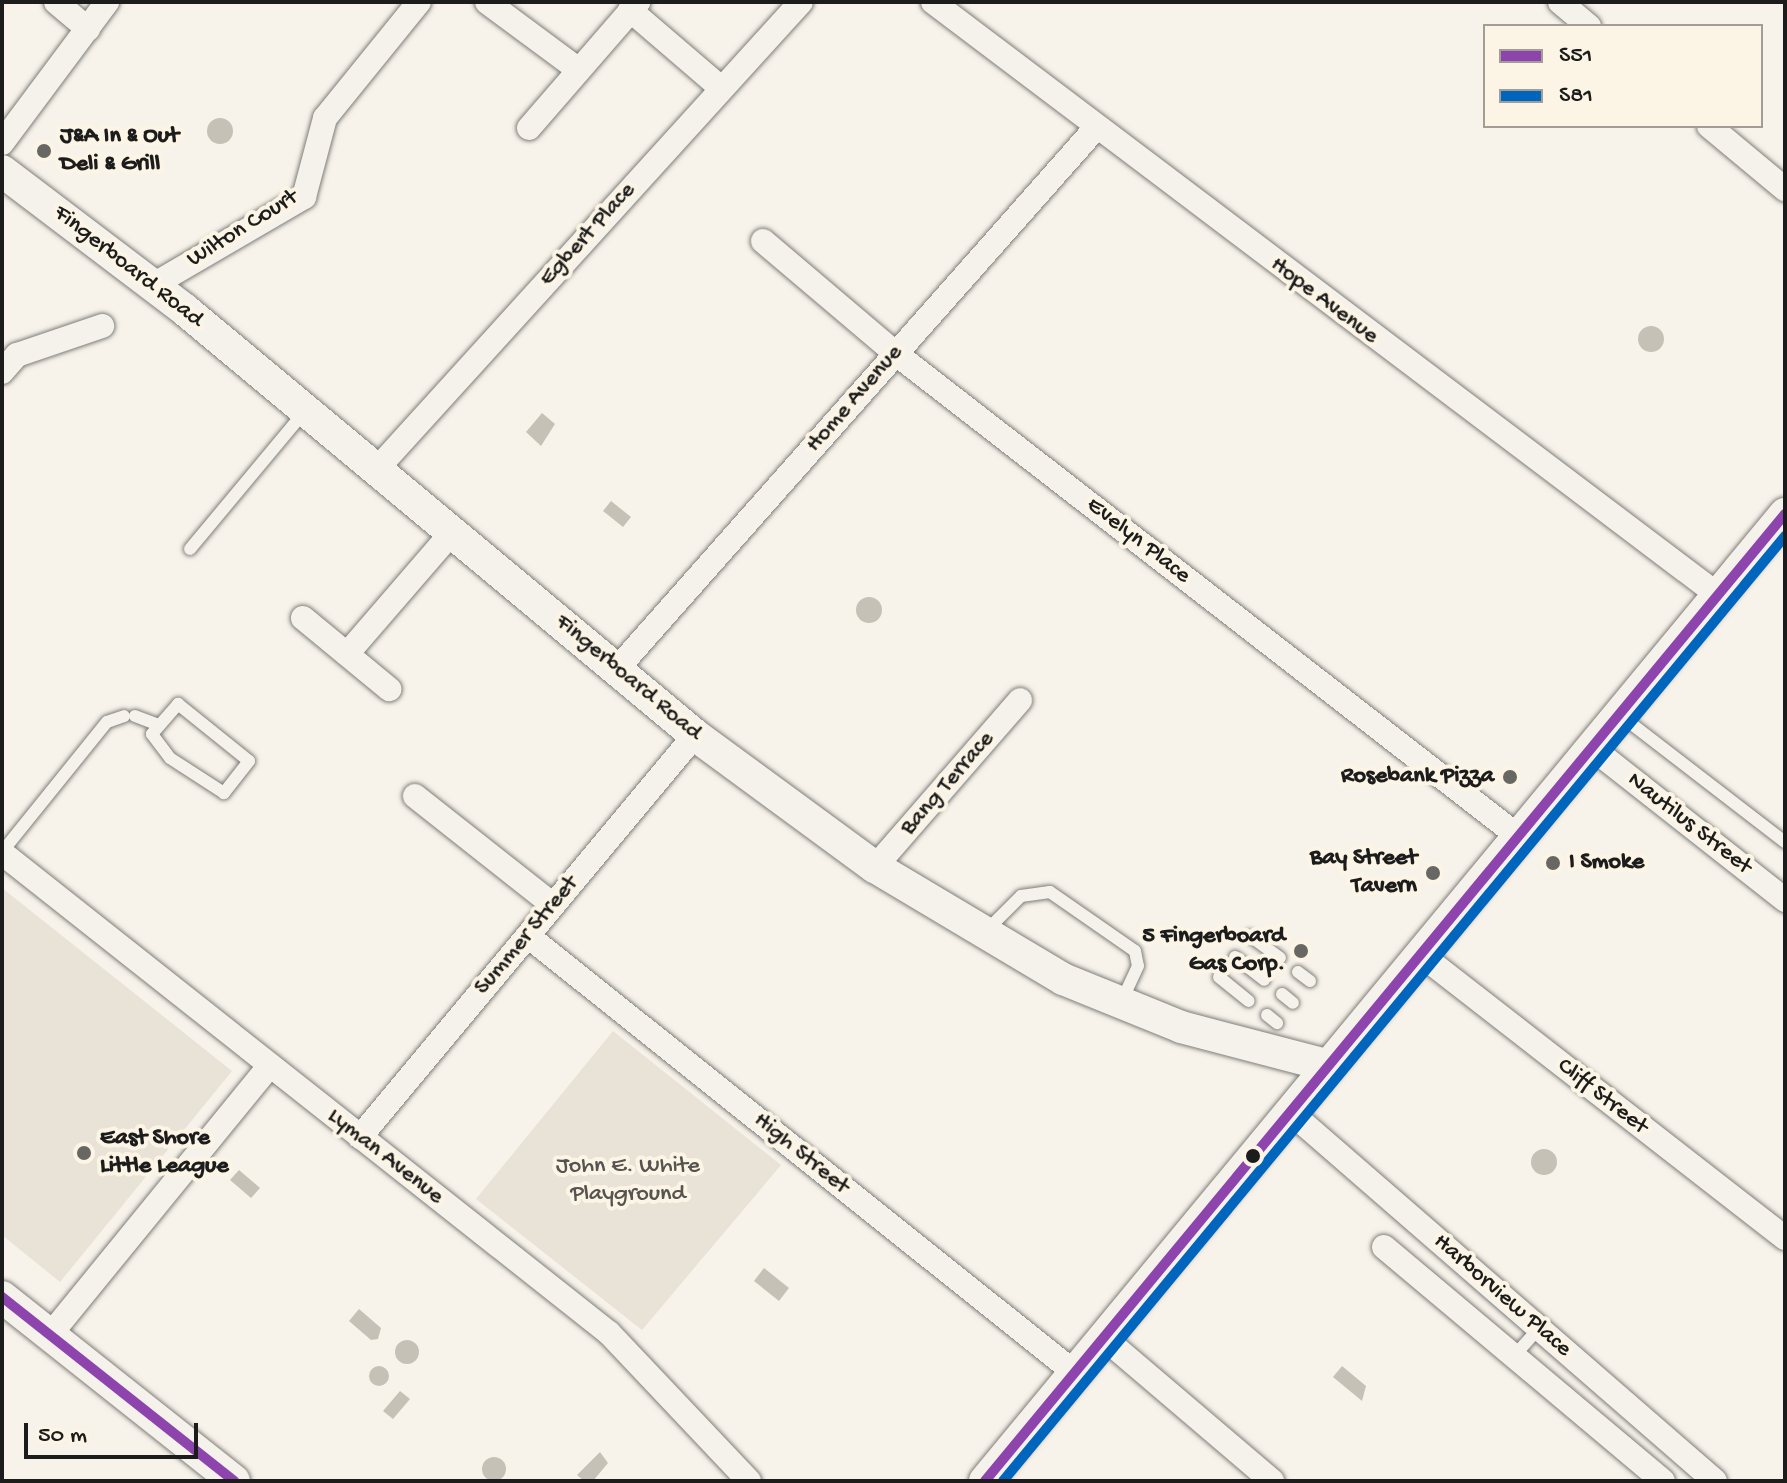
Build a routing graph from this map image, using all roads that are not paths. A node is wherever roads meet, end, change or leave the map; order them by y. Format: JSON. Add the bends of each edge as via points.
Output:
{"nodes":[{"id":1,"x":56,"y":2,"type":"edge"},
{"id":2,"x":107,"y":2,"type":"edge"},
{"id":3,"x":419,"y":2,"type":"edge"},
{"id":4,"x":487,"y":2,"type":"edge"},
{"id":5,"x":801,"y":2,"type":"edge"},
{"id":6,"x":1560,"y":2,"type":"edge"},
{"id":7,"x":942,"y":5,"type":"edge"},
{"id":8,"x":634,"y":6,"type":"edge"},
{"id":9,"x":1587,"y":24,"type":"edge"},
{"id":10,"x":88,"y":29,"type":"junction"},
{"id":11,"x":579,"y":70,"type":"junction"},
{"id":12,"x":721,"y":88,"type":"junction"},
{"id":13,"x":529,"y":128,"type":"dead end"},
{"id":14,"x":1711,"y":128,"type":"edge"},
{"id":15,"x":1095,"y":129,"type":"junction"},
{"id":16,"x":2,"y":143,"type":"edge"},
{"id":17,"x":2,"y":171,"type":"edge"},
{"id":18,"x":1785,"y":189,"type":"edge"},
{"id":19,"x":763,"y":241,"type":"dead end"},
{"id":20,"x":153,"y":285,"type":"junction"},
{"id":21,"x":102,"y":326,"type":"dead end"},
{"id":22,"x":895,"y":353,"type":"junction"},
{"id":23,"x":2,"y":372,"type":"edge"},
{"id":24,"x":305,"y":411,"type":"junction"},
{"id":25,"x":376,"y":470,"type":"junction"},
{"id":26,"x":1785,"y":514,"type":"edge"},
{"id":27,"x":453,"y":531,"type":"junction"},
{"id":28,"x":190,"y":549,"type":"dead end"},
{"id":29,"x":1718,"y":595,"type":"junction"},
{"id":30,"x":303,"y":618,"type":"dead end"},
{"id":31,"x":347,"y":654,"type":"junction"},
{"id":32,"x":616,"y":670,"type":"junction"},
{"id":33,"x":389,"y":689,"type":"dead end"},
{"id":34,"x":1020,"y":700,"type":"dead end"},
{"id":35,"x":1620,"y":715,"type":"junction"},
{"id":36,"x":158,"y":725,"type":"junction"},
{"id":37,"x":695,"y":735,"type":"junction"},
{"id":38,"x":1592,"y":748,"type":"junction"},
{"id":39,"x":415,"y":796,"type":"dead end"},
{"id":40,"x":1518,"y":836,"type":"junction"},
{"id":41,"x":1785,"y":842,"type":"edge"},
{"id":42,"x":2,"y":852,"type":"edge"},
{"id":43,"x":875,"y":867,"type":"junction"},
{"id":44,"x":1785,"y":900,"type":"edge"},
{"id":45,"x":553,"y":905,"type":"junction"},
{"id":46,"x":983,"y":934,"type":"junction"},
{"id":47,"x":528,"y":936,"type":"junction"},
{"id":48,"x":1250,"y":936,"type":"dead end"},
{"id":49,"x":1420,"y":954,"type":"junction"},
{"id":50,"x":1235,"y":957,"type":"dead end"},
{"id":51,"x":1280,"y":958,"type":"dead end"},
{"id":52,"x":1298,"y":972,"type":"dead end"},
{"id":53,"x":1219,"y":977,"type":"dead end"},
{"id":54,"x":1264,"y":980,"type":"dead end"},
{"id":55,"x":1310,"y":981,"type":"dead end"},
{"id":56,"x":1282,"y":994,"type":"dead end"},
{"id":57,"x":1249,"y":1001,"type":"dead end"},
{"id":58,"x":1293,"y":1003,"type":"dead end"},
{"id":59,"x":1120,"y":1004,"type":"junction"},
{"id":60,"x":270,"y":1065,"type":"junction"},
{"id":61,"x":1326,"y":1065,"type":"junction"},
{"id":62,"x":1289,"y":1111,"type":"junction"},
{"id":63,"x":360,"y":1137,"type":"junction"},
{"id":64,"x":1785,"y":1238,"type":"edge"},
{"id":65,"x":1384,"y":1247,"type":"dead end"},
{"id":66,"x":2,"y":1297,"type":"edge"},
{"id":67,"x":1539,"y":1328,"type":"junction"},
{"id":68,"x":50,"y":1335,"type":"junction"},
{"id":69,"x":1104,"y":1338,"type":"junction"},
{"id":70,"x":1514,"y":1356,"type":"junction"},
{"id":71,"x":1075,"y":1373,"type":"junction"},
{"id":72,"x":234,"y":1481,"type":"edge"},
{"id":73,"x":749,"y":1481,"type":"edge"},
{"id":74,"x":985,"y":1481,"type":"edge"},
{"id":75,"x":1272,"y":1481,"type":"edge"},
{"id":76,"x":1663,"y":1481,"type":"edge"},
{"id":77,"x":1715,"y":1481,"type":"edge"}],
"edges":[{"from":1,"to":10,"type":"street"},
{"from":2,"to":10,"type":"street"},
{"from":3,"to":20,"type":"street","name":"Wilton Court","via":[[325,118],[304,197]]},
{"from":4,"to":11,"type":"street"},
{"from":5,"to":12,"type":"street","name":"Egbert Place"},
{"from":6,"to":9,"type":"street"},
{"from":7,"to":15,"type":"street","name":"Hope Avenue"},
{"from":8,"to":11,"type":"street"},
{"from":8,"to":12,"type":"street"},
{"from":10,"to":16,"type":"street"},
{"from":11,"to":13,"type":"street"},
{"from":12,"to":25,"type":"street","name":"Egbert Place"},
{"from":14,"to":18,"type":"street"},
{"from":15,"to":22,"type":"street","name":"Home Avenue"},
{"from":15,"to":29,"type":"street","name":"Hope Avenue"},
{"from":17,"to":20,"type":"street","name":"Fingerboard Road"},
{"from":19,"to":22,"type":"street","name":"Evelyn Place"},
{"from":20,"to":24,"type":"street","name":"Fingerboard Road"},
{"from":21,"to":23,"type":"street","via":[[17,355]]},
{"from":22,"to":32,"type":"street","name":"Home Avenue"},
{"from":22,"to":40,"type":"street","name":"Evelyn Place"},
{"from":24,"to":25,"type":"street","name":"Fingerboard Road"},
{"from":24,"to":28,"type":"lane"},
{"from":25,"to":27,"type":"street","name":"Fingerboard Road"},
{"from":26,"to":29,"type":"street"},
{"from":27,"to":31,"type":"street"},
{"from":27,"to":32,"type":"street","name":"Fingerboard Road"},
{"from":29,"to":35,"type":"street"},
{"from":30,"to":31,"type":"street"},
{"from":31,"to":33,"type":"street"},
{"from":32,"to":37,"type":"street","name":"Fingerboard Road"},
{"from":34,"to":43,"type":"street","name":"Bang Terrace"},
{"from":35,"to":38,"type":"street"},
{"from":35,"to":41,"type":"lane"},
{"from":36,"to":36,"type":"lane","via":[[178,704],[249,761],[224,793],[170,758],[152,734]]},
{"from":36,"to":42,"type":"lane","via":[[129,716],[107,722]]},
{"from":37,"to":43,"type":"street","name":"Fingerboard Road"},
{"from":37,"to":45,"type":"street","name":"Summer Street"},
{"from":38,"to":40,"type":"street"},
{"from":38,"to":44,"type":"street","name":"Nautilus Street"},
{"from":39,"to":45,"type":"street"},
{"from":40,"to":49,"type":"street"},
{"from":42,"to":60,"type":"street","name":"Lyman Avenue"},
{"from":43,"to":46,"type":"street","name":"Fingerboard Road"},
{"from":45,"to":47,"type":"street","name":"Summer Street"},
{"from":46,"to":59,"type":"street","name":"Fingerboard Road"},
{"from":46,"to":59,"type":"lane","via":[[1021,896],[1050,892],[1135,951],[1138,966]]},
{"from":47,"to":63,"type":"street","name":"Summer Street"},
{"from":47,"to":71,"type":"street","name":"High Street"},
{"from":48,"to":51,"type":"lane"},
{"from":49,"to":61,"type":"street"},
{"from":49,"to":64,"type":"street","name":"Cliff Street"},
{"from":50,"to":54,"type":"lane"},
{"from":52,"to":55,"type":"lane"},
{"from":53,"to":57,"type":"lane"},
{"from":56,"to":58,"type":"lane"},
{"from":59,"to":61,"type":"street","name":"Fingerboard Road","via":[[1181,1027]]},
{"from":60,"to":63,"type":"street","name":"Lyman Avenue"},
{"from":60,"to":68,"type":"street"},
{"from":61,"to":62,"type":"street"},
{"from":62,"to":67,"type":"street","name":"Harborview Place"},
{"from":62,"to":69,"type":"street"},
{"from":63,"to":73,"type":"street","name":"Lyman Avenue","via":[[609,1333]]},
{"from":65,"to":70,"type":"street","name":"Harborview Place"},
{"from":66,"to":68,"type":"street"},
{"from":67,"to":70,"type":"lane"},
{"from":67,"to":77,"type":"street","name":"Harborview Place"},
{"from":68,"to":72,"type":"street"},
{"from":69,"to":71,"type":"street"},
{"from":69,"to":75,"type":"street"},
{"from":70,"to":76,"type":"street","name":"Harborview Place"},
{"from":71,"to":74,"type":"street"}]}
